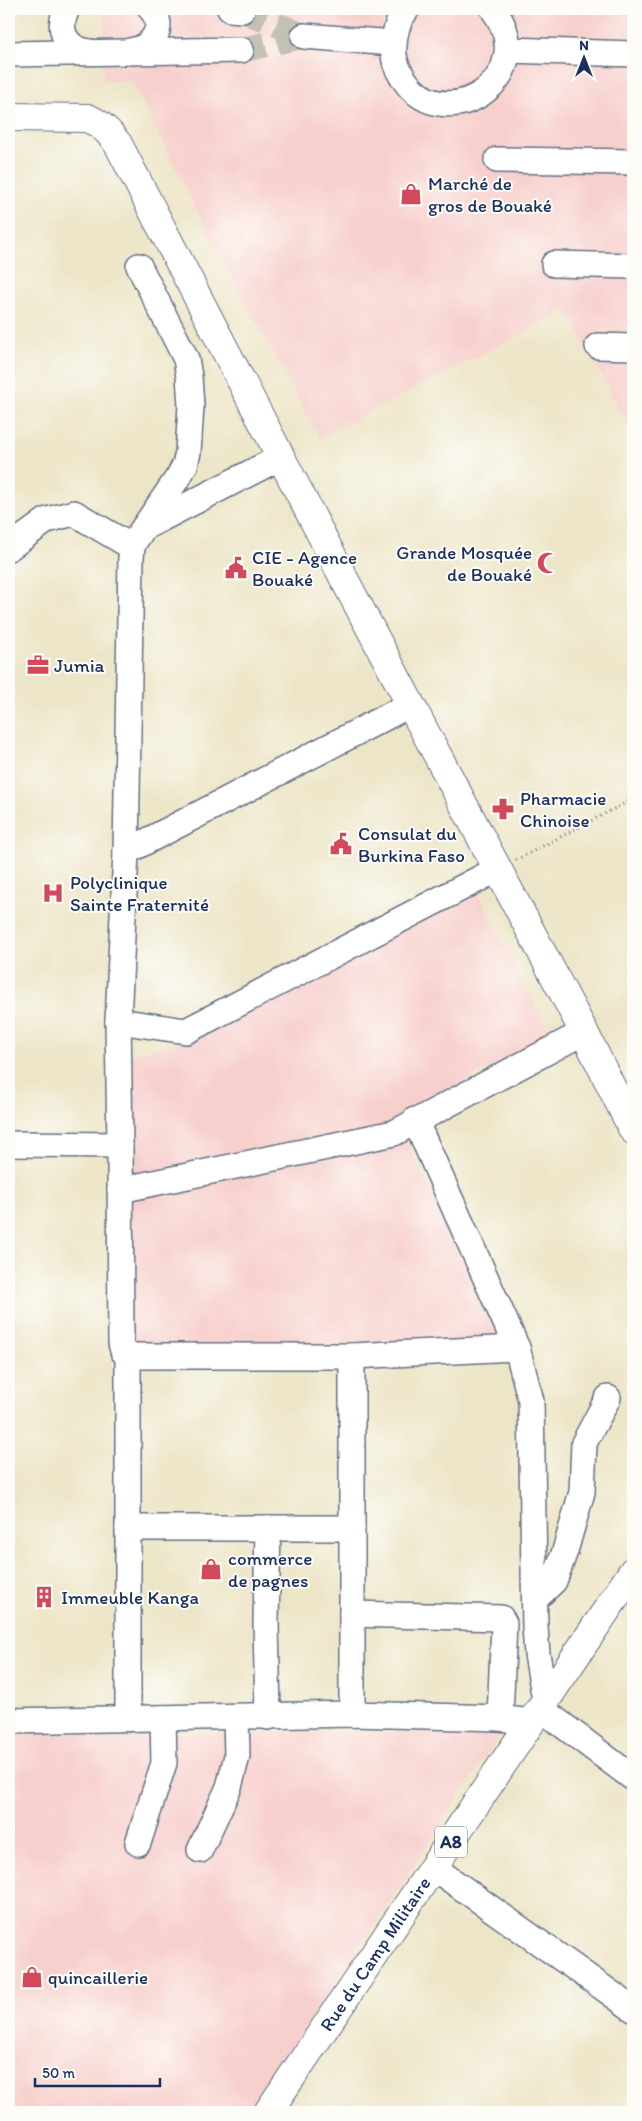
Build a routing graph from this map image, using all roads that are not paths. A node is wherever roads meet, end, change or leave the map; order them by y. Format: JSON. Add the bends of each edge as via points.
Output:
{"nodes":[{"id":1,"x":67,"y":9,"type":"edge"},
{"id":2,"x":151,"y":9,"type":"edge"},
{"id":3,"x":408,"y":9,"type":"edge"},
{"id":4,"x":493,"y":9,"type":"edge"},
{"id":5,"x":304,"y":36,"type":"dead end"},
{"id":6,"x":393,"y":43,"type":"junction"},
{"id":7,"x":241,"y":50,"type":"tunnel mouth"},
{"id":8,"x":508,"y":50,"type":"junction"},
{"id":9,"x":130,"y":51,"type":"junction"},
{"id":10,"x":90,"y":52,"type":"junction"},
{"id":11,"x":9,"y":54,"type":"edge"},
{"id":12,"x":633,"y":54,"type":"edge"},
{"id":13,"x":9,"y":117,"type":"edge"},
{"id":14,"x":497,"y":160,"type":"dead end"},
{"id":15,"x":633,"y":162,"type":"edge"},
{"id":16,"x":554,"y":264,"type":"dead end"},
{"id":17,"x":139,"y":266,"type":"dead end"},
{"id":18,"x":633,"y":266,"type":"edge"},
{"id":19,"x":598,"y":346,"type":"dead end"},
{"id":20,"x":633,"y":347,"type":"edge"},
{"id":21,"x":281,"y":457,"type":"junction"},
{"id":22,"x":137,"y":538,"type":"junction"},
{"id":23,"x":9,"y":548,"type":"edge"},
{"id":24,"x":411,"y":704,"type":"junction"},
{"id":25,"x":126,"y":852,"type":"junction"},
{"id":26,"x":498,"y":869,"type":"junction"},
{"id":27,"x":118,"y":1021,"type":"junction"},
{"id":28,"x":584,"y":1032,"type":"junction"},
{"id":29,"x":415,"y":1120,"type":"junction"},
{"id":30,"x":633,"y":1130,"type":"edge"},
{"id":31,"x":9,"y":1144,"type":"edge"},
{"id":32,"x":120,"y":1145,"type":"junction"},
{"id":33,"x":120,"y":1190,"type":"junction"},
{"id":34,"x":517,"y":1348,"type":"junction"},
{"id":35,"x":128,"y":1356,"type":"junction"},
{"id":36,"x":352,"y":1356,"type":"junction"},
{"id":37,"x":608,"y":1398,"type":"dead end"},
{"id":38,"x":128,"y":1528,"type":"junction"},
{"id":39,"x":268,"y":1528,"type":"junction"},
{"id":40,"x":352,"y":1528,"type":"junction"},
{"id":41,"x":633,"y":1571,"type":"edge"},
{"id":42,"x":535,"y":1599,"type":"junction"},
{"id":43,"x":352,"y":1614,"type":"junction"},
{"id":44,"x":539,"y":1710,"type":"junction"},
{"id":45,"x":352,"y":1714,"type":"junction"},
{"id":46,"x":236,"y":1717,"type":"junction"},
{"id":47,"x":268,"y":1717,"type":"junction"},
{"id":48,"x":128,"y":1718,"type":"junction"},
{"id":49,"x":162,"y":1718,"type":"junction"},
{"id":50,"x":500,"y":1718,"type":"junction"},
{"id":51,"x":9,"y":1721,"type":"edge"},
{"id":52,"x":633,"y":1778,"type":"edge"},
{"id":53,"x":138,"y":1843,"type":"dead end"},
{"id":54,"x":200,"y":1850,"type":"dead end"},
{"id":55,"x":434,"y":1868,"type":"junction"},
{"id":56,"x":633,"y":2009,"type":"edge"},
{"id":57,"x":268,"y":2112,"type":"edge"}],
"edges":[{"from":1,"to":10,"type":"street","via":[[62,25],[67,41],[73,47]]},
{"from":2,"to":9,"type":"street","via":[[158,21],[154,39],[140,50]]},
{"from":3,"to":6,"type":"street","via":[[397,26]]},
{"from":4,"to":8,"type":"street","via":[[507,33]]},
{"from":5,"to":6,"type":"street"},
{"from":6,"to":8,"type":"street","via":[[395,61],[402,77],[429,100],[448,103],[466,102],[496,82],[505,66]]},
{"from":7,"to":9,"type":"street"},
{"from":8,"to":12,"type":"street"},
{"from":9,"to":10,"type":"street"},
{"from":10,"to":11,"type":"street"},
{"from":13,"to":21,"type":"main road","via":[[87,118],[107,129],[118,144]]},
{"from":14,"to":15,"type":"street"},
{"from":16,"to":18,"type":"street"},
{"from":17,"to":22,"type":"street","via":[[186,359],[191,406],[184,465]]},
{"from":19,"to":20,"type":"street"},
{"from":21,"to":22,"type":"street"},
{"from":21,"to":24,"type":"main road"},
{"from":22,"to":23,"type":"street","via":[[74,513],[47,520]]},
{"from":22,"to":25,"type":"street"},
{"from":24,"to":25,"type":"street"},
{"from":24,"to":26,"type":"main road"},
{"from":25,"to":27,"type":"street"},
{"from":26,"to":27,"type":"street","via":[[186,1032]]},
{"from":26,"to":28,"type":"main road"},
{"from":27,"to":32,"type":"street"},
{"from":28,"to":29,"type":"street"},
{"from":28,"to":30,"type":"main road"},
{"from":29,"to":33,"type":"street","via":[[394,1133]]},
{"from":29,"to":34,"type":"street"},
{"from":31,"to":32,"type":"street"},
{"from":32,"to":33,"type":"street"},
{"from":33,"to":35,"type":"street","via":[[120,1343]]},
{"from":34,"to":36,"type":"street"},
{"from":34,"to":42,"type":"street","via":[[531,1401]]},
{"from":35,"to":36,"type":"street"},
{"from":35,"to":38,"type":"street"},
{"from":36,"to":40,"type":"street"},
{"from":37,"to":42,"type":"street","via":[[584,1443],[582,1492],[565,1551],[554,1581]]},
{"from":38,"to":39,"type":"street"},
{"from":38,"to":48,"type":"street"},
{"from":39,"to":40,"type":"street"},
{"from":39,"to":47,"type":"street"},
{"from":40,"to":43,"type":"street"},
{"from":41,"to":44,"type":"main road","name":"Rue du Camp Militaire","number":"A8"},
{"from":42,"to":44,"type":"street"},
{"from":43,"to":45,"type":"street"},
{"from":43,"to":50,"type":"street","via":[[501,1618],[504,1624]]},
{"from":44,"to":50,"type":"street"},
{"from":44,"to":52,"type":"street"},
{"from":44,"to":55,"type":"main road","name":"Rue du Camp Militaire","number":"A8"},
{"from":45,"to":47,"type":"street"},
{"from":45,"to":50,"type":"street"},
{"from":46,"to":47,"type":"street"},
{"from":46,"to":49,"type":"street"},
{"from":46,"to":54,"type":"street","via":[[237,1756],[229,1786]]},
{"from":48,"to":49,"type":"street"},
{"from":48,"to":51,"type":"street"},
{"from":49,"to":53,"type":"street","via":[[164,1763]]},
{"from":55,"to":56,"type":"street"},
{"from":55,"to":57,"type":"main road","name":"Rue du Camp Militaire","number":"A8"}]}
